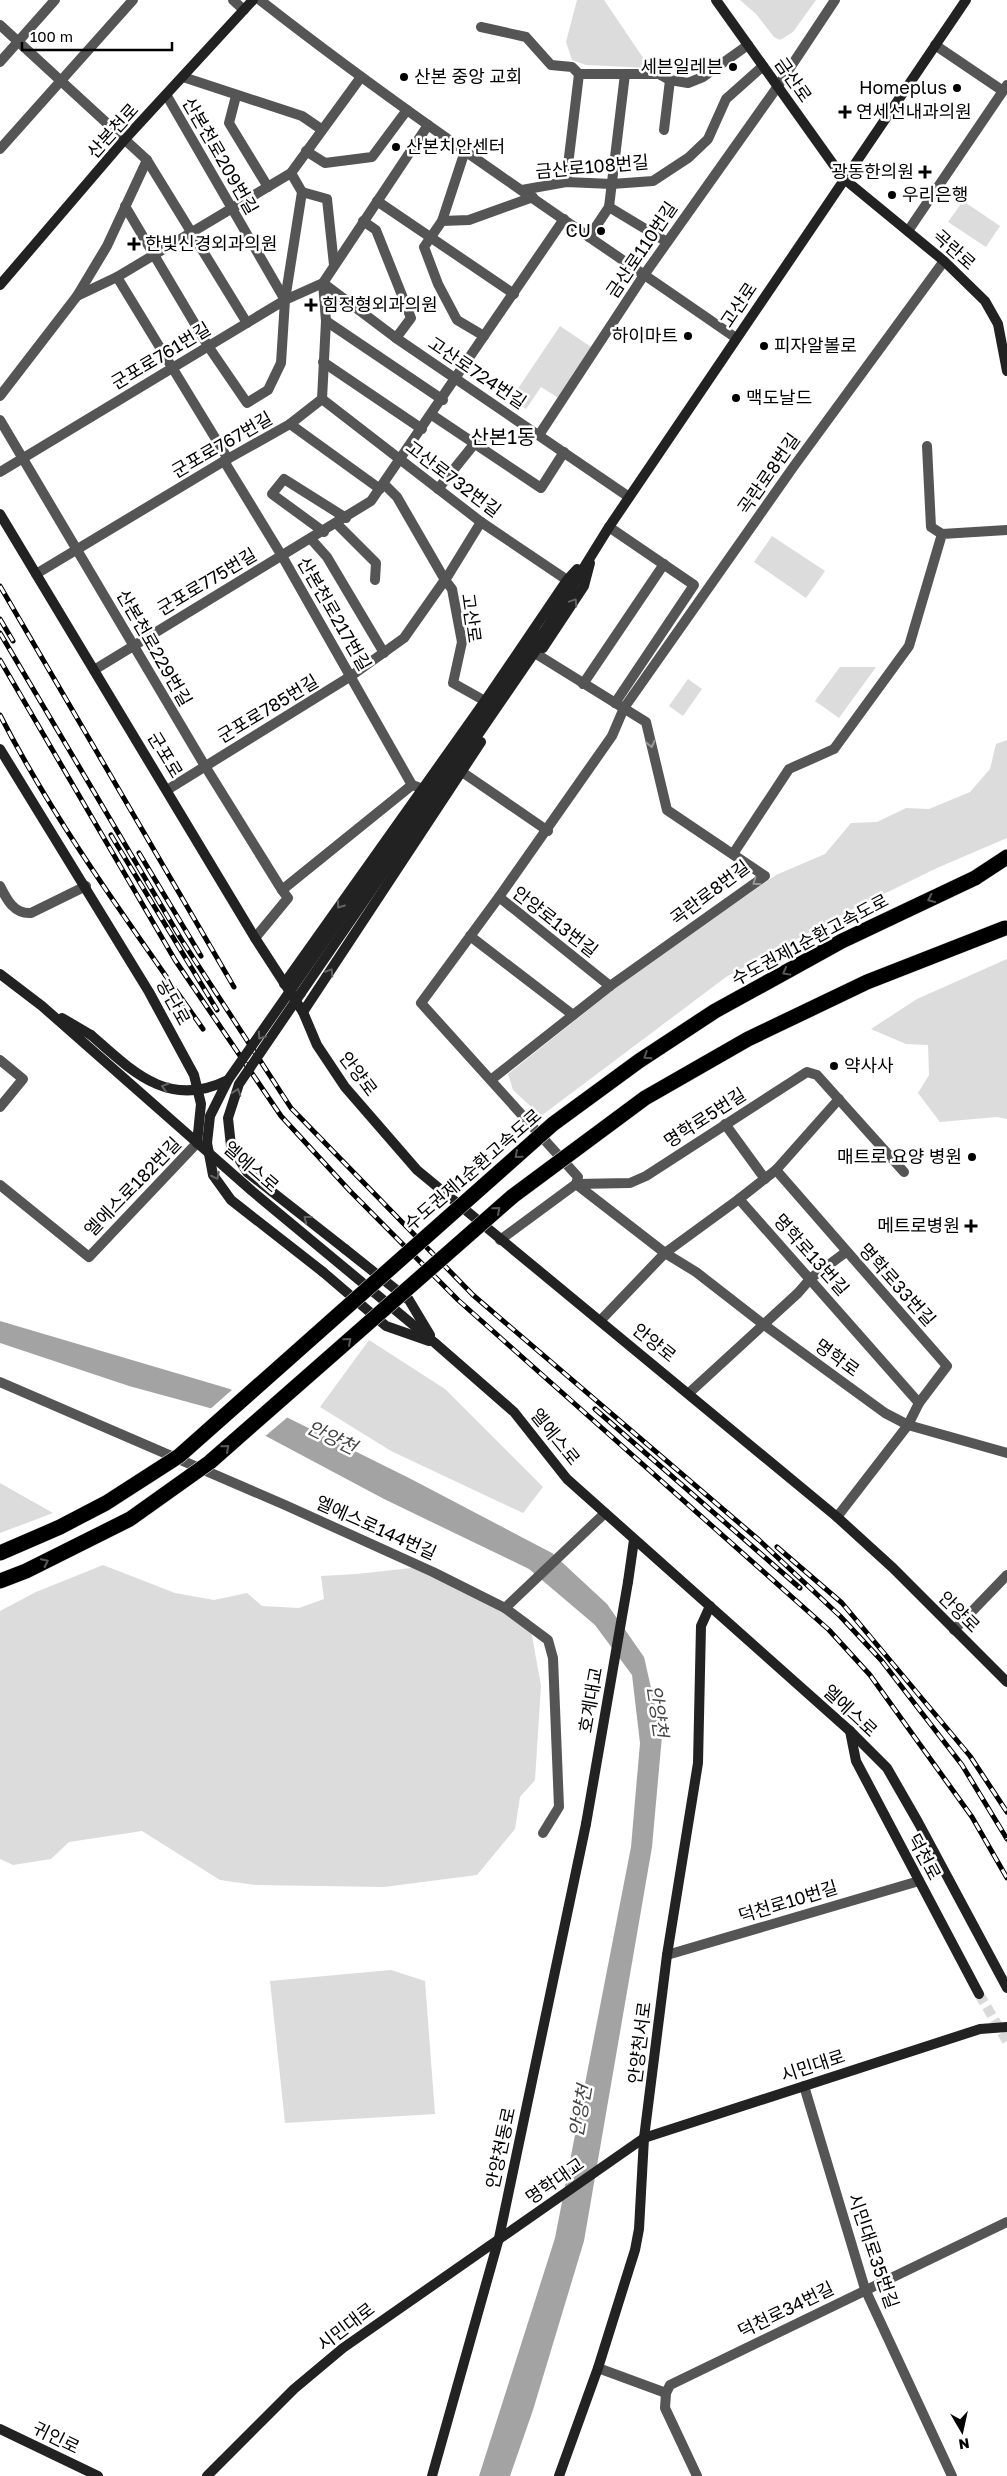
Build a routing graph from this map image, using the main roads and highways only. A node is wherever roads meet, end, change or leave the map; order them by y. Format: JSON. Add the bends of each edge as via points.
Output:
{"nodes":[{"id":1,"x":1007,"y":857,"type":"edge"},
{"id":2,"x":1007,"y":867,"type":"edge"},
{"id":3,"x":975,"y":878,"type":"junction"},
{"id":4,"x":1006,"y":928,"type":"edge"},
{"id":5,"x":0,"y":1553,"type":"edge"},
{"id":6,"x":0,"y":1581,"type":"edge"}],
"edges":[{"from":1,"to":3,"type":"highway"},
{"from":2,"to":3,"type":"highway","name":"수도권제1순환고속도로"},
{"from":3,"to":5,"type":"highway","name":"수도권제1순환고속도로","one_way":true,"bridge":true,"via":[[842,941],[716,1011],[639,1061],[531,1143],[179,1456],[106,1503]]},
{"from":6,"to":4,"type":"highway","one_way":true,"bridge":true,"via":[[130,1519],[210,1462],[513,1196],[645,1098],[748,1039],[850,990]]}]}
